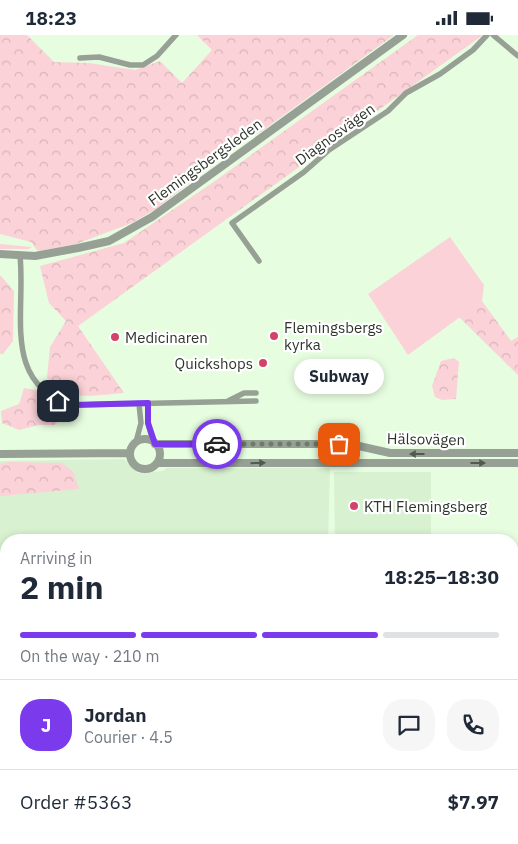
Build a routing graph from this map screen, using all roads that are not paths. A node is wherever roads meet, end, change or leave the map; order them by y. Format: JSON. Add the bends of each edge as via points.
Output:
{"nodes":[{"id":1,"x":176,"y":35,"type":"edge"},
{"id":2,"x":403,"y":35,"type":"edge"},
{"id":3,"x":487,"y":35,"type":"edge"},
{"id":4,"x":493,"y":35,"type":"edge"},
{"id":5,"x":518,"y":56,"type":"edge"},
{"id":6,"x":80,"y":58,"type":"dead end"},
{"id":7,"x":0,"y":254,"type":"edge"},
{"id":8,"x":20,"y":257,"type":"junction"},
{"id":9,"x":259,"y":261,"type":"dead end"},
{"id":10,"x":256,"y":393,"type":"dead end"},
{"id":11,"x":256,"y":401,"type":"dead end"},
{"id":12,"x":226,"y":402,"type":"junction"},
{"id":13,"x":138,"y":403,"type":"junction"},
{"id":14,"x":148,"y":403,"type":"junction"},
{"id":15,"x":136,"y":442,"type":"junction"},
{"id":16,"x":154,"y":443,"type":"junction"},
{"id":17,"x":130,"y":453,"type":"junction"},
{"id":18,"x":518,"y":453,"type":"edge"},
{"id":19,"x":0,"y":454,"type":"edge"},
{"id":20,"x":157,"y":463,"type":"junction"},
{"id":21,"x":518,"y":463,"type":"edge"}],
"edges":[{"from":1,"to":6,"type":"street","via":[[154,59],[143,65],[99,57]]},
{"from":2,"to":8,"type":"street","name":"Flemingsbergsleden","via":[[152,217],[109,241]]},
{"from":3,"to":9,"type":"street","name":"Diagnosvägen","via":[[473,50],[406,93],[388,111],[329,150],[304,172],[232,223]]},
{"from":4,"to":5,"type":"street"},
{"from":7,"to":8,"type":"street","name":"Flemingsbergsleden"},
{"from":8,"to":13,"type":"street","via":[[22,355],[35,383],[58,401],[73,405]]},
{"from":10,"to":12,"type":"street","via":[[244,393]]},
{"from":11,"to":12,"type":"street"},
{"from":12,"to":14,"type":"street"},
{"from":13,"to":14,"type":"street"},
{"from":13,"to":15,"type":"street","via":[[141,423]]},
{"from":14,"to":16,"type":"street","via":[[148,423]]},
{"from":15,"to":16,"type":"street","via":[[144,439]]},
{"from":15,"to":17,"type":"street"},
{"from":18,"to":16,"type":"street","name":"Hälsovägen","one_way":true,"via":[[390,453],[350,444]]},
{"from":16,"to":20,"type":"street","via":[[160,455]]},
{"from":17,"to":19,"type":"street"},
{"from":17,"to":20,"type":"street","via":[[132,461],[142,469]]},
{"from":20,"to":21,"type":"street","name":"Hälsovägen","one_way":true}]}
